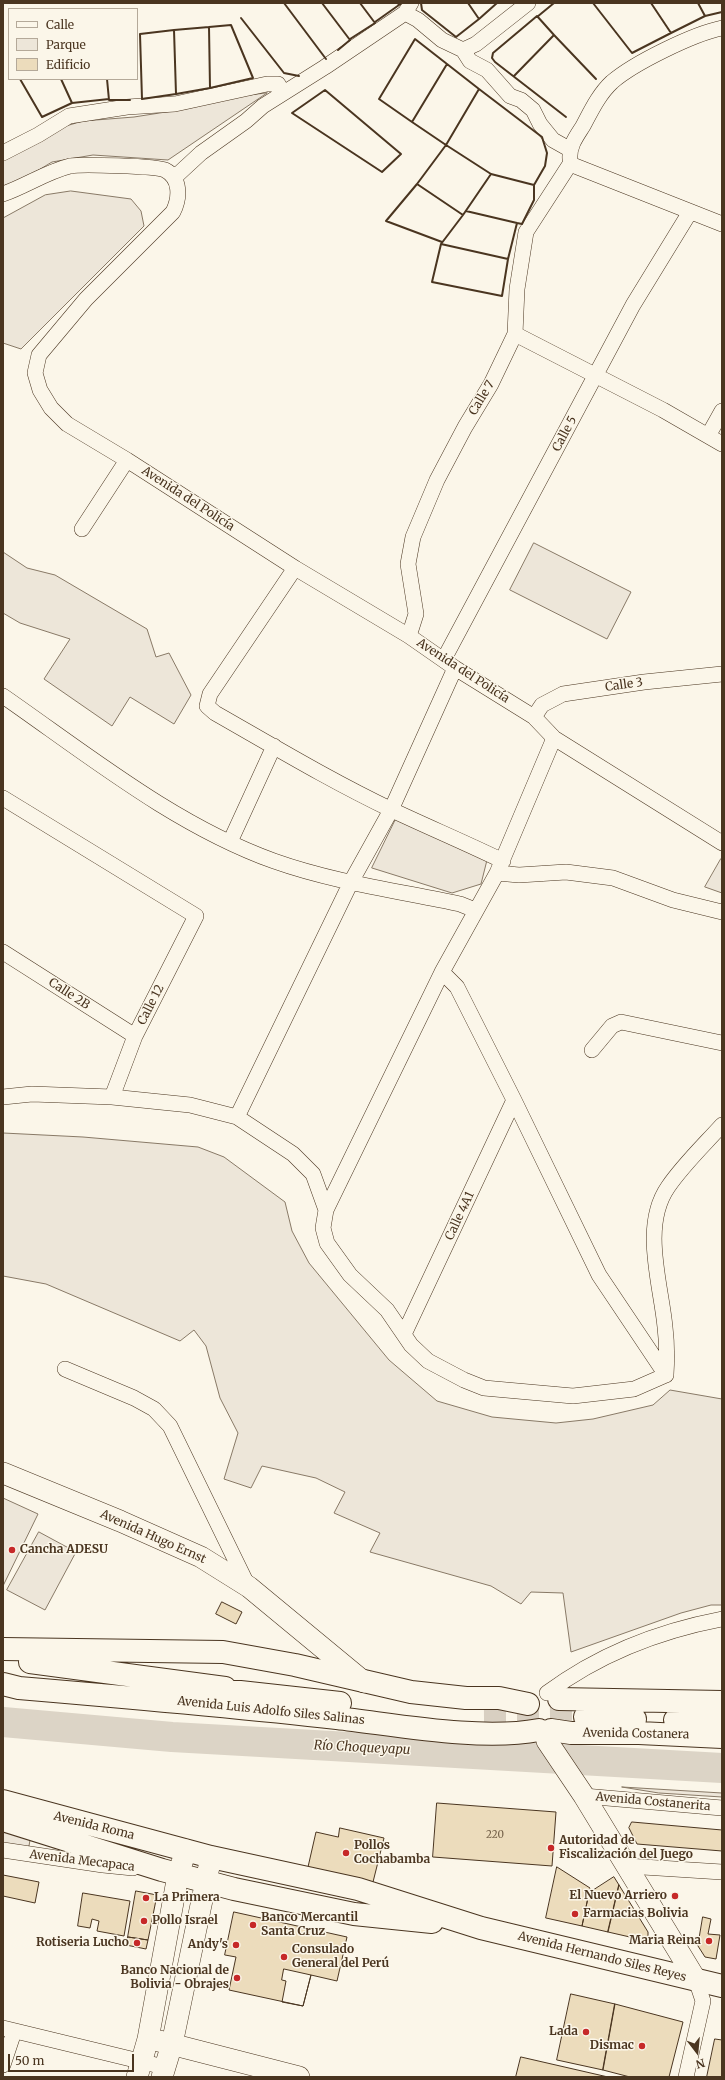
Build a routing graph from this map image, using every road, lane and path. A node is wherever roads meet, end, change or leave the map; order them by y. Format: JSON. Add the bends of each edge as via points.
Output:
{"nodes":[{"id":1,"x":528,"y":3,"type":"edge"},
{"id":2,"x":408,"y":8,"type":"edge"},
{"id":3,"x":722,"y":28,"type":"edge"},
{"id":4,"x":467,"y":55,"type":"junction"},
{"id":5,"x":283,"y":92,"type":"junction"},
{"id":6,"x":3,"y":153,"type":"edge"},
{"id":7,"x":570,"y":156,"type":"junction"},
{"id":8,"x":174,"y":178,"type":"junction"},
{"id":9,"x":3,"y":194,"type":"edge"},
{"id":10,"x":690,"y":212,"type":"junction"},
{"id":11,"x":722,"y":224,"type":"edge"},
{"id":12,"x":514,"y":334,"type":"junction"},
{"id":13,"x":596,"y":375,"type":"junction"},
{"id":14,"x":722,"y":411,"type":"edge"},
{"id":15,"x":708,"y":436,"type":"junction"},
{"id":16,"x":722,"y":444,"type":"edge"},
{"id":17,"x":127,"y":460,"type":"junction"},
{"id":18,"x":82,"y":529,"type":"dead end"},
{"id":19,"x":295,"y":568,"type":"junction"},
{"id":20,"x":409,"y":636,"type":"junction"},
{"id":21,"x":450,"y":664,"type":"junction"},
{"id":22,"x":722,"y":674,"type":"edge"},
{"id":23,"x":3,"y":696,"type":"edge"},
{"id":24,"x":534,"y":717,"type":"junction"},
{"id":25,"x":554,"y":738,"type":"junction"},
{"id":26,"x":274,"y":746,"type":"junction"},
{"id":27,"x":3,"y":798,"type":"edge"},
{"id":28,"x":391,"y":810,"type":"junction"},
{"id":29,"x":230,"y":842,"type":"junction"},
{"id":30,"x":722,"y":843,"type":"edge"},
{"id":31,"x":500,"y":867,"type":"junction"},
{"id":32,"x":351,"y":882,"type":"junction"},
{"id":33,"x":475,"y":910,"type":"junction"},
{"id":34,"x":722,"y":912,"type":"edge"},
{"id":35,"x":3,"y":952,"type":"edge"},
{"id":36,"x":442,"y":972,"type":"junction"},
{"id":37,"x":135,"y":1036,"type":"junction"},
{"id":38,"x":722,"y":1043,"type":"edge"},
{"id":39,"x":592,"y":1050,"type":"dead end"},
{"id":40,"x":3,"y":1097,"type":"edge"},
{"id":41,"x":112,"y":1098,"type":"junction"},
{"id":42,"x":514,"y":1100,"type":"junction"},
{"id":43,"x":237,"y":1117,"type":"junction"},
{"id":44,"x":722,"y":1125,"type":"edge"},
{"id":45,"x":326,"y":1210,"type":"junction"},
{"id":46,"x":405,"y":1332,"type":"junction"},
{"id":47,"x":65,"y":1369,"type":"dead end"},
{"id":48,"x":666,"y":1375,"type":"junction"},
{"id":49,"x":3,"y":1473,"type":"edge"},
{"id":50,"x":249,"y":1587,"type":"junction"},
{"id":51,"x":722,"y":1619,"type":"edge"},
{"id":52,"x":307,"y":1637,"type":"junction"},
{"id":53,"x":3,"y":1649,"type":"edge"},
{"id":54,"x":3,"y":1659,"type":"edge"},
{"id":55,"x":295,"y":1665,"type":"junction"},
{"id":56,"x":3,"y":1676,"type":"edge"},
{"id":57,"x":365,"y":1682,"type":"junction"},
{"id":58,"x":3,"y":1684,"type":"edge"},
{"id":59,"x":240,"y":1692,"type":"junction"},
{"id":60,"x":553,"y":1696,"type":"junction"},
{"id":61,"x":722,"y":1702,"type":"edge"},
{"id":62,"x":528,"y":1704,"type":"junction"},
{"id":63,"x":586,"y":1717,"type":"tunnel mouth"},
{"id":64,"x":484,"y":1718,"type":"tunnel mouth"},
{"id":65,"x":722,"y":1722,"type":"edge"},
{"id":66,"x":545,"y":1733,"type":"junction"},
{"id":67,"x":722,"y":1737,"type":"edge"},
{"id":68,"x":584,"y":1796,"type":"junction"},
{"id":69,"x":3,"y":1802,"type":"edge"},
{"id":70,"x":722,"y":1808,"type":"edge"},
{"id":71,"x":3,"y":1820,"type":"edge"},
{"id":72,"x":3,"y":1850,"type":"edge"},
{"id":73,"x":186,"y":1850,"type":"junction"},
{"id":74,"x":211,"y":1857,"type":"junction"},
{"id":75,"x":627,"y":1866,"type":"junction"},
{"id":76,"x":170,"y":1872,"type":"junction"},
{"id":77,"x":722,"y":1872,"type":"edge"},
{"id":78,"x":206,"y":1882,"type":"junction"},
{"id":79,"x":481,"y":1928,"type":"junction"},
{"id":80,"x":696,"y":1980,"type":"junction"},
{"id":81,"x":722,"y":1986,"type":"edge"},
{"id":82,"x":9,"y":2030,"type":"edge"},
{"id":83,"x":148,"y":2039,"type":"junction"},
{"id":84,"x":172,"y":2044,"type":"junction"},
{"id":85,"x":3,"y":2065,"type":"edge"},
{"id":86,"x":139,"y":2070,"type":"edge"},
{"id":87,"x":163,"y":2072,"type":"edge"},
{"id":88,"x":299,"y":2077,"type":"edge"},
{"id":89,"x":686,"y":2077,"type":"edge"}],
"edges":[{"from":1,"to":4,"type":"street","via":[[476,44]]},
{"from":2,"to":4,"type":"street","via":[[442,40]]},
{"from":2,"to":5,"type":"street","via":[[325,67]]},
{"from":3,"to":7,"type":"street","name":"Calle 7","via":[[669,49],[630,69],[611,83],[595,103]]},
{"from":4,"to":7,"type":"street","via":[[487,70],[510,96],[529,106],[553,140]]},
{"from":5,"to":6,"type":"street","via":[[278,84],[267,84],[175,104],[127,107],[69,116]]},
{"from":5,"to":8,"type":"street","via":[[201,153]]},
{"from":7,"to":10,"type":"street"},
{"from":7,"to":12,"type":"street","name":"Calle 7","via":[[526,232],[517,289]]},
{"from":8,"to":9,"type":"street","via":[[164,169],[90,164],[49,172]]},
{"from":8,"to":17,"type":"street","name":"Avenida del Policía","via":[[179,195],[173,212],[86,299],[50,340],[39,355],[35,373],[40,390],[51,408],[67,424]]},
{"from":10,"to":11,"type":"street"},
{"from":10,"to":13,"type":"street","name":"Calle 5","via":[[633,305]]},
{"from":12,"to":13,"type":"street"},
{"from":12,"to":20,"type":"street","name":"Calle 7","via":[[492,384],[465,427],[437,480],[413,537],[408,564],[416,614]]},
{"from":13,"to":15,"type":"street"},
{"from":13,"to":21,"type":"street","name":"Calle 5"},
{"from":14,"to":15,"type":"street"},
{"from":15,"to":16,"type":"street"},
{"from":17,"to":18,"type":"street"},
{"from":17,"to":19,"type":"street","name":"Avenida del Policía"},
{"from":19,"to":20,"type":"street","name":"Avenida del Policía"},
{"from":19,"to":26,"type":"street","via":[[210,694],[207,706]]},
{"from":20,"to":21,"type":"street","name":"Avenida del Policía"},
{"from":21,"to":24,"type":"street","name":"Avenida del Policía"},
{"from":21,"to":28,"type":"street","name":"Calle 5"},
{"from":22,"to":24,"type":"street","name":"Calle 3","via":[[563,694],[542,705]]},
{"from":23,"to":29,"type":"street","via":[[145,796]]},
{"from":24,"to":25,"type":"street","name":"Avenida del Policía"},
{"from":25,"to":30,"type":"street","name":"Avenida del Policía"},
{"from":25,"to":31,"type":"street"},
{"from":26,"to":28,"type":"street"},
{"from":26,"to":29,"type":"street"},
{"from":27,"to":37,"type":"street","name":"Calle 12","via":[[196,916]]},
{"from":28,"to":31,"type":"street","via":[[455,837]]},
{"from":28,"to":32,"type":"street","name":"Calle 5"},
{"from":29,"to":32,"type":"street","via":[[274,861]]},
{"from":31,"to":33,"type":"street"},
{"from":31,"to":34,"type":"street","via":[[519,875],[566,872],[613,878],[673,900]]},
{"from":32,"to":33,"type":"street","via":[[460,904]]},
{"from":32,"to":43,"type":"street","name":"Calle 5"},
{"from":33,"to":36,"type":"street"},
{"from":35,"to":37,"type":"street","name":"Calle 2B"},
{"from":36,"to":42,"type":"street","via":[[457,987]]},
{"from":36,"to":45,"type":"street"},
{"from":37,"to":41,"type":"street","name":"Calle 12"},
{"from":38,"to":39,"type":"street","via":[[621,1022],[612,1026]]},
{"from":40,"to":41,"type":"street","via":[[32,1094]]},
{"from":41,"to":43,"type":"street","via":[[190,1105]]},
{"from":42,"to":46,"type":"street","name":"Calle 4A1"},
{"from":42,"to":48,"type":"street","via":[[599,1275]]},
{"from":43,"to":45,"type":"street","via":[[293,1154],[313,1174]]},
{"from":44,"to":48,"type":"street","via":[[667,1187],[657,1210],[654,1226],[656,1264],[665,1326]]},
{"from":45,"to":46,"type":"street","via":[[323,1228],[327,1243],[350,1275],[387,1310]]},
{"from":46,"to":48,"type":"street","via":[[412,1345],[428,1361],[484,1388],[573,1396],[634,1389]]},
{"from":47,"to":50,"type":"street","via":[[147,1405],[170,1426]]},
{"from":49,"to":50,"type":"main road","name":"Avenida Hugo Ernst","via":[[200,1556]]},
{"from":50,"to":52,"type":"main road","name":"Avenida Hugo Ernst"},
{"from":51,"to":60,"type":"street","via":[[691,1625],[601,1658],[570,1676]]},
{"from":52,"to":55,"type":"main road"},
{"from":52,"to":57,"type":"main road","name":"Avenida Hugo Ernst"},
{"from":53,"to":55,"type":"main road","via":[[223,1652]]},
{"from":54,"to":59,"type":"main road","via":[[218,1686]]},
{"from":55,"to":57,"type":"main road"},
{"from":56,"to":59,"type":"main road","via":[[19,1675]]},
{"from":57,"to":62,"type":"main road","via":[[411,1692],[466,1698],[499,1698]]},
{"from":58,"to":66,"type":"main road","name":"Avenida Luis Adolfo Siles Salinas","via":[[19,1688],[192,1702],[458,1731]]},
{"from":59,"to":64,"type":"main road"},
{"from":60,"to":61,"type":"main road"},
{"from":60,"to":62,"type":"main road","via":[[536,1696]]},
{"from":60,"to":66,"type":"main road","via":[[562,1704],[564,1717],[557,1727]]},
{"from":62,"to":66,"type":"main road","via":[[526,1717],[533,1727]]},
{"from":63,"to":65,"type":"main road"},
{"from":66,"to":67,"type":"main road","name":"Avenida Costanera","via":[[639,1733]]},
{"from":66,"to":68,"type":"main road","via":[[569,1776]]},
{"from":68,"to":70,"type":"street","name":"Avenida Costanerita"},
{"from":68,"to":75,"type":"main road"},
{"from":69,"to":73,"type":"main road","name":"Avenida Roma"},
{"from":71,"to":76,"type":"main road","name":"Avenida Roma"},
{"from":72,"to":76,"type":"street","name":"Avenida Mecapaca"},
{"from":73,"to":74,"type":"main road","name":"Avenida Roma"},
{"from":73,"to":76,"type":"main road"},
{"from":74,"to":78,"type":"main road"},
{"from":74,"to":79,"type":"main road","name":"Avenida Hernando Siles Reyes","via":[[358,1889]]},
{"from":75,"to":77,"type":"street"},
{"from":75,"to":80,"type":"main road"},
{"from":76,"to":78,"type":"main road","name":"Avenida Roma"},
{"from":76,"to":83,"type":"main road"},
{"from":78,"to":79,"type":"main road","name":"Avenida Hernando Siles Reyes","via":[[354,1914]]},
{"from":78,"to":84,"type":"main road"},
{"from":79,"to":80,"type":"main road","name":"Avenida Hernando Siles Reyes"},
{"from":80,"to":81,"type":"main road","name":"Avenida Hernando Siles Reyes"},
{"from":80,"to":89,"type":"street","via":[[703,2001]]},
{"from":82,"to":85,"type":"street"},
{"from":82,"to":86,"type":"street"},
{"from":83,"to":84,"type":"main road"},
{"from":83,"to":86,"type":"main road"},
{"from":84,"to":87,"type":"main road"},
{"from":84,"to":88,"type":"main road"},
{"from":86,"to":87,"type":"street"}]}
